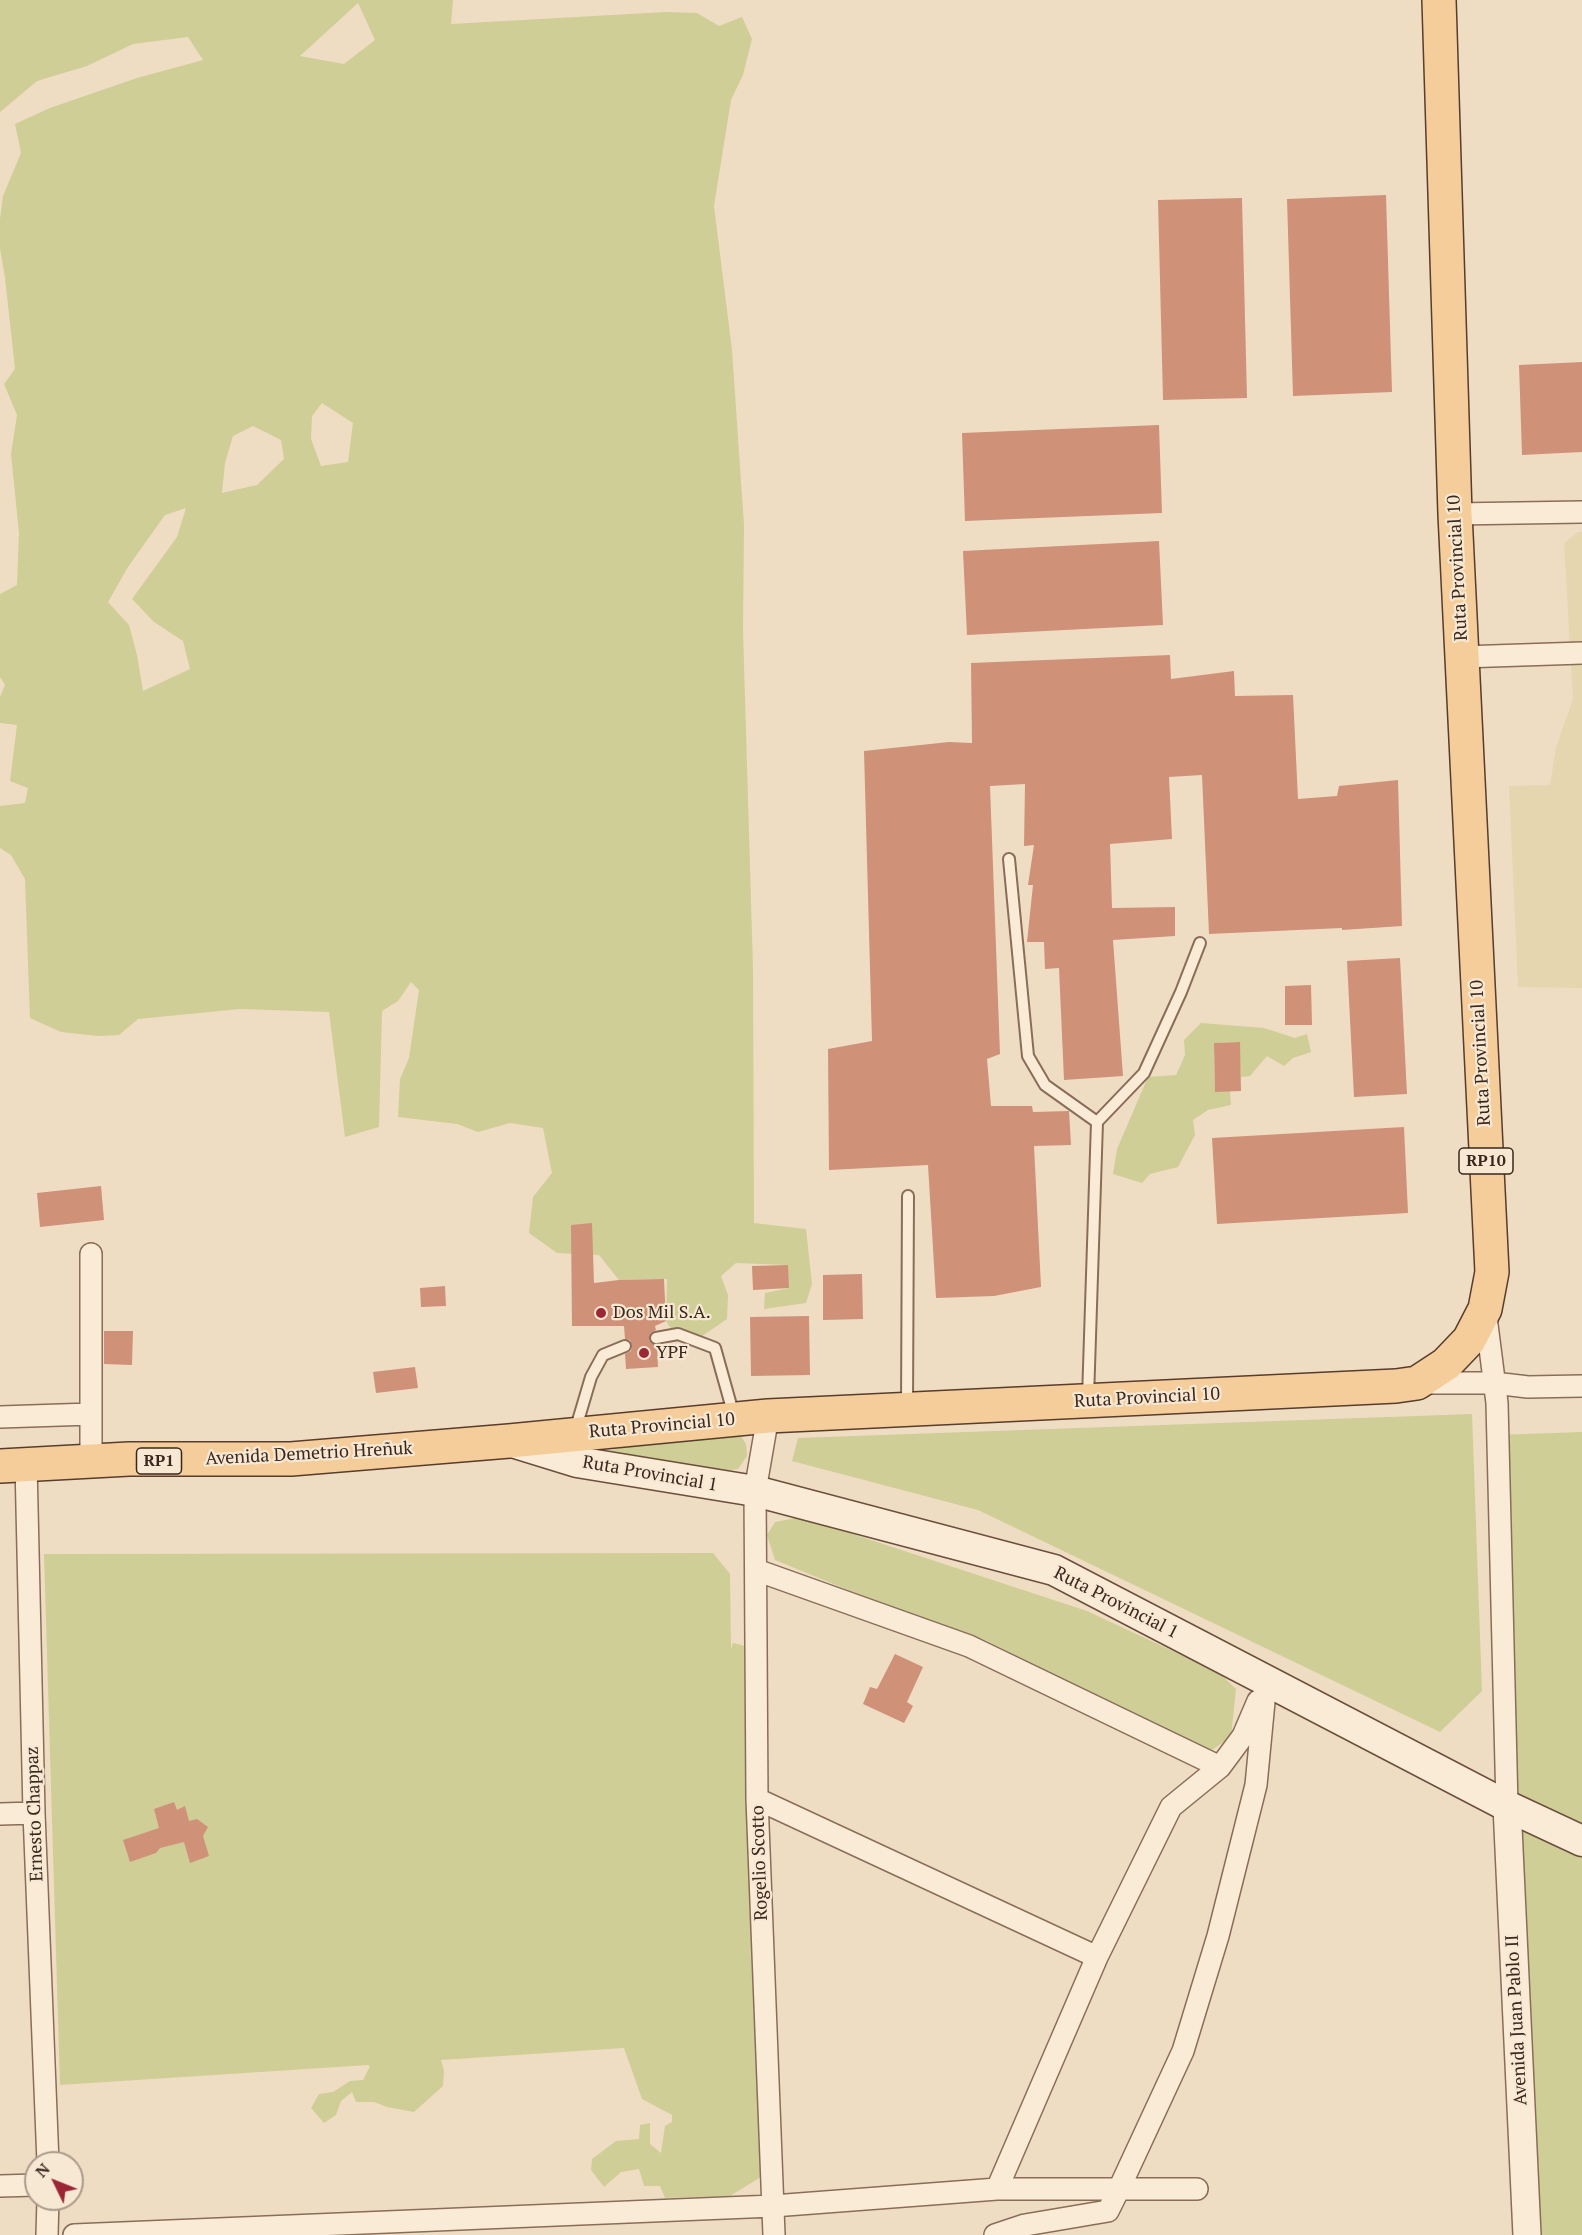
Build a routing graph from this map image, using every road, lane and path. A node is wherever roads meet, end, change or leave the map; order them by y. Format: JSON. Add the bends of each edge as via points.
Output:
{"nodes":[{"id":1,"x":1439,"y":0,"type":"edge"},
{"id":2,"x":1582,"y":512,"type":"edge"},
{"id":3,"x":1455,"y":514,"type":"junction"},
{"id":4,"x":1582,"y":652,"type":"edge"},
{"id":5,"x":1462,"y":657,"type":"junction"},
{"id":6,"x":1009,"y":859,"type":"dead end"},
{"id":7,"x":1200,"y":943,"type":"dead end"},
{"id":8,"x":1097,"y":1122,"type":"junction"},
{"id":9,"x":908,"y":1196,"type":"dead end"},
{"id":10,"x":91,"y":1254,"type":"dead end"},
{"id":11,"x":1485,"y":1310,"type":"junction"},
{"id":12,"x":656,"y":1338,"type":"dead end"},
{"id":13,"x":625,"y":1346,"type":"dead end"},
{"id":14,"x":1417,"y":1383,"type":"junction"},
{"id":15,"x":1494,"y":1383,"type":"junction"},
{"id":16,"x":1582,"y":1386,"type":"edge"},
{"id":17,"x":1088,"y":1401,"type":"junction"},
{"id":18,"x":907,"y":1410,"type":"junction"},
{"id":19,"x":91,"y":1414,"type":"junction"},
{"id":20,"x":768,"y":1416,"type":"junction"},
{"id":21,"x":0,"y":1417,"type":"edge"},
{"id":22,"x":735,"y":1419,"type":"junction"},
{"id":23,"x":574,"y":1434,"type":"junction"},
{"id":24,"x":509,"y":1441,"type":"junction"},
{"id":25,"x":91,"y":1462,"type":"junction"},
{"id":26,"x":13,"y":1465,"type":"edge"},
{"id":27,"x":755,"y":1491,"type":"junction"},
{"id":28,"x":756,"y":1569,"type":"junction"},
{"id":29,"x":1266,"y":1681,"type":"junction"},
{"id":30,"x":1220,"y":1767,"type":"junction"},
{"id":31,"x":757,"y":1799,"type":"junction"},
{"id":32,"x":1508,"y":1806,"type":"junction"},
{"id":33,"x":34,"y":1813,"type":"junction"},
{"id":34,"x":0,"y":1814,"type":"edge"},
{"id":35,"x":1582,"y":1841,"type":"edge"},
{"id":36,"x":1097,"y":1957,"type":"junction"},
{"id":37,"x":48,"y":2151,"type":"edge"},
{"id":38,"x":24,"y":2185,"type":"edge"},
{"id":39,"x":0,"y":2186,"type":"edge"},
{"id":40,"x":997,"y":2188,"type":"junction"},
{"id":41,"x":1119,"y":2189,"type":"junction"},
{"id":42,"x":1197,"y":2189,"type":"dead end"},
{"id":43,"x":773,"y":2206,"type":"junction"},
{"id":44,"x":47,"y":2211,"type":"edge"},
{"id":45,"x":424,"y":2228,"type":"edge"},
{"id":46,"x":46,"y":2235,"type":"edge"},
{"id":47,"x":74,"y":2235,"type":"edge"},
{"id":48,"x":774,"y":2235,"type":"edge"},
{"id":49,"x":995,"y":2235,"type":"edge"},
{"id":50,"x":1527,"y":2235,"type":"edge"}],
"edges":[{"from":1,"to":3,"type":"main road","name":"Ruta Provincial 10","number":"RP10"},
{"from":2,"to":3,"type":"street"},
{"from":3,"to":5,"type":"main road","name":"Ruta Provincial 10","number":"RP10"},
{"from":4,"to":5,"type":"street"},
{"from":5,"to":11,"type":"main road","name":"Ruta Provincial 10","number":"RP10","via":[[1492,1272]]},
{"from":6,"to":8,"type":"lane","via":[[1028,1056],[1045,1085]]},
{"from":7,"to":8,"type":"lane","via":[[1144,1072]]},
{"from":8,"to":17,"type":"lane"},
{"from":9,"to":18,"type":"lane"},
{"from":10,"to":19,"type":"street"},
{"from":11,"to":14,"type":"main road","name":"Ruta Provincial 10","number":"RP10","via":[[1469,1340],[1446,1364]]},
{"from":11,"to":15,"type":"street"},
{"from":12,"to":22,"type":"lane","via":[[678,1334],[715,1348]]},
{"from":13,"to":23,"type":"lane","via":[[603,1355],[591,1377]]},
{"from":14,"to":15,"type":"street"},
{"from":14,"to":17,"type":"main road","name":"Ruta Provincial 10","number":"RP10"},
{"from":15,"to":16,"type":"street"},
{"from":15,"to":32,"type":"street"},
{"from":17,"to":18,"type":"main road","name":"Ruta Provincial 10","number":"RP10"},
{"from":18,"to":20,"type":"main road","name":"Ruta Provincial 10","number":"RP10"},
{"from":19,"to":21,"type":"street"},
{"from":19,"to":25,"type":"street"},
{"from":20,"to":22,"type":"main road","name":"Ruta Provincial 10","number":"RP10"},
{"from":20,"to":27,"type":"street","name":"Rogelio Scotto"},
{"from":22,"to":23,"type":"main road","name":"Ruta Provincial 10","number":"RP10"},
{"from":23,"to":24,"type":"main road","name":"Ruta Provincial 10","number":"RP10"},
{"from":24,"to":25,"type":"main road","name":"Avenida Demetrio Hreñuk","number":"RP1","via":[[291,1459]]},
{"from":24,"to":27,"type":"main road","name":"Ruta Provincial 1","number":"RP1","via":[[577,1462]]},
{"from":25,"to":26,"type":"main road","name":"Avenida Demetrio Hreñuk","number":"RP1"},
{"from":26,"to":33,"type":"street","name":"Ernesto Chappaz"},
{"from":27,"to":28,"type":"street","name":"Rogelio Scotto"},
{"from":27,"to":29,"type":"main road","name":"Ruta Provincial 1","number":"RP1","via":[[1054,1570]]},
{"from":28,"to":30,"type":"street","via":[[969,1646]]},
{"from":28,"to":31,"type":"street","name":"Rogelio Scotto"},
{"from":29,"to":30,"type":"street","via":[[1243,1736]]},
{"from":29,"to":32,"type":"main road","name":"Ruta Provincial 1","number":"RP1"},
{"from":29,"to":41,"type":"street","via":[[1256,1785],[1218,1936],[1183,2051]]},
{"from":30,"to":36,"type":"street","via":[[1171,1807]]},
{"from":31,"to":36,"type":"street"},
{"from":31,"to":43,"type":"street","name":"Rogelio Scotto"},
{"from":32,"to":35,"type":"main road","name":"Ruta Provincial 1","number":"RP1"},
{"from":32,"to":50,"type":"street","name":"Avenida Juan Pablo II"},
{"from":33,"to":34,"type":"street"},
{"from":33,"to":37,"type":"street","name":"Ernesto Chappaz"},
{"from":36,"to":40,"type":"street"},
{"from":38,"to":39,"type":"street"},
{"from":40,"to":41,"type":"street"},
{"from":40,"to":43,"type":"street"},
{"from":41,"to":42,"type":"street"},
{"from":41,"to":49,"type":"street","via":[[1108,2211],[1025,2224]]},
{"from":43,"to":45,"type":"street"},
{"from":43,"to":48,"type":"street","name":"Rogelio Scotto"},
{"from":44,"to":46,"type":"street"},
{"from":45,"to":47,"type":"street"}]}
